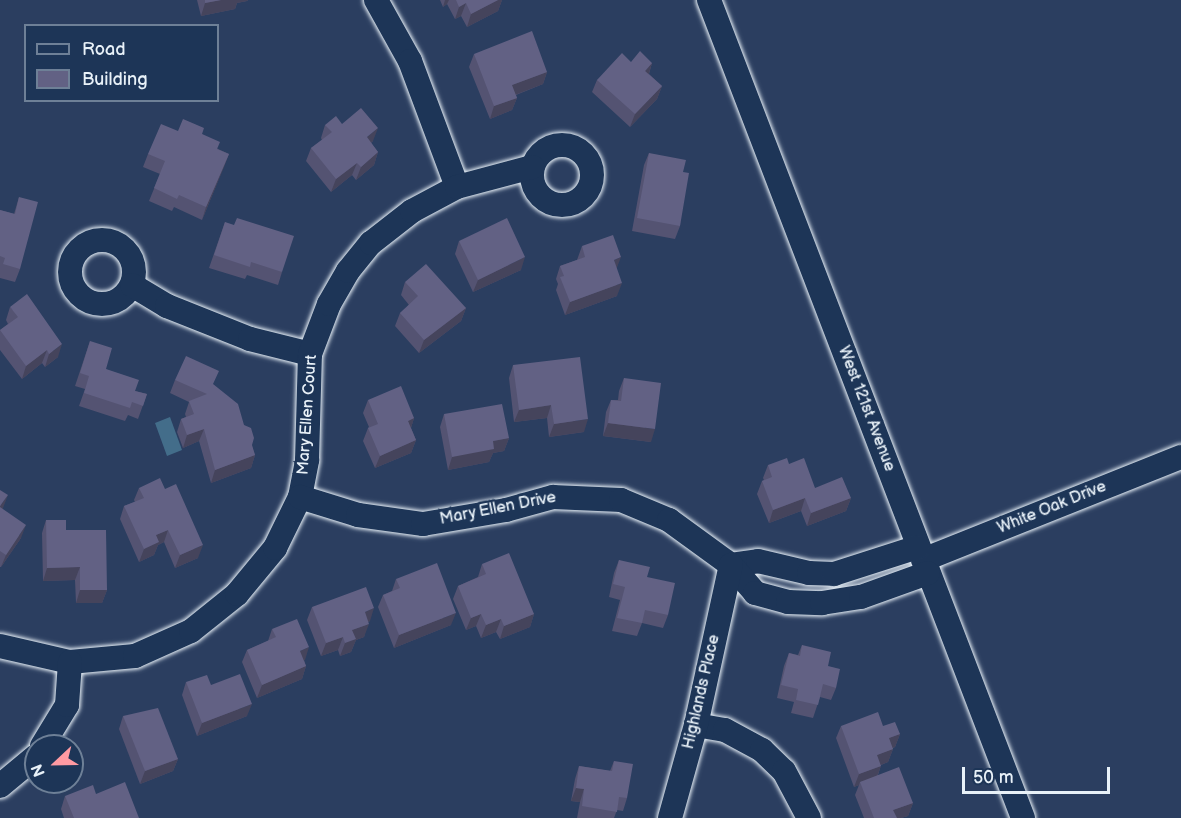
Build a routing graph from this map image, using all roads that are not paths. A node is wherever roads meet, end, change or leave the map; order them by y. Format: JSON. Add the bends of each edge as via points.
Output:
{"nodes":[{"id":1,"x":376,"y":0,"type":"edge"},
{"id":2,"x":709,"y":0,"type":"edge"},
{"id":3,"x":532,"y":167,"type":"dead end"},
{"id":4,"x":457,"y":187,"type":"junction"},
{"id":5,"x":132,"y":285,"type":"dead end"},
{"id":6,"x":310,"y":354,"type":"junction"},
{"id":7,"x":1181,"y":457,"type":"edge"},
{"id":8,"x":300,"y":497,"type":"junction"},
{"id":9,"x":923,"y":560,"type":"junction"},
{"id":10,"x":730,"y":565,"type":"junction"},
{"id":11,"x":0,"y":646,"type":"edge"},
{"id":12,"x":70,"y":662,"type":"junction"},
{"id":13,"x":696,"y":724,"type":"junction"},
{"id":14,"x":49,"y":734,"type":"edge"},
{"id":15,"x":24,"y":766,"type":"edge"},
{"id":16,"x":0,"y":786,"type":"edge"},
{"id":17,"x":670,"y":818,"type":"edge"},
{"id":18,"x":809,"y":818,"type":"edge"},
{"id":19,"x":1023,"y":818,"type":"edge"}],
"edges":[{"from":1,"to":4,"type":"street","via":[[410,61]]},
{"from":2,"to":9,"type":"street","name":"West 121st Avenue"},
{"from":3,"to":4,"type":"street","name":"Mary Ellen Court"},
{"from":4,"to":6,"type":"street","name":"Mary Ellen Court","via":[[412,211],[371,243],[329,304]]},
{"from":5,"to":6,"type":"street","via":[[167,306],[250,339]]},
{"from":6,"to":8,"type":"street","name":"Mary Ellen Court","via":[[307,460]]},
{"from":7,"to":9,"type":"street","name":"White Oak Drive"},
{"from":8,"to":10,"type":"street","name":"Mary Ellen Drive","via":[[358,515],[423,524],[506,510],[553,496],[621,500],[669,520]]},
{"from":8,"to":12,"type":"street","via":[[268,557],[237,594],[191,631],[135,656]]},
{"from":9,"to":10,"type":"street","via":[[834,574],[810,573],[758,561]]},
{"from":9,"to":19,"type":"street","name":"West 121st Avenue"},
{"from":10,"to":13,"type":"street","name":"Highlands Place"},
{"from":11,"to":12,"type":"street"},
{"from":12,"to":14,"type":"street","via":[[67,705]]},
{"from":13,"to":17,"type":"street","name":"Highlands Place"},
{"from":13,"to":18,"type":"street","via":[[725,730],[762,750],[784,771]]},
{"from":15,"to":16,"type":"street"}]}
